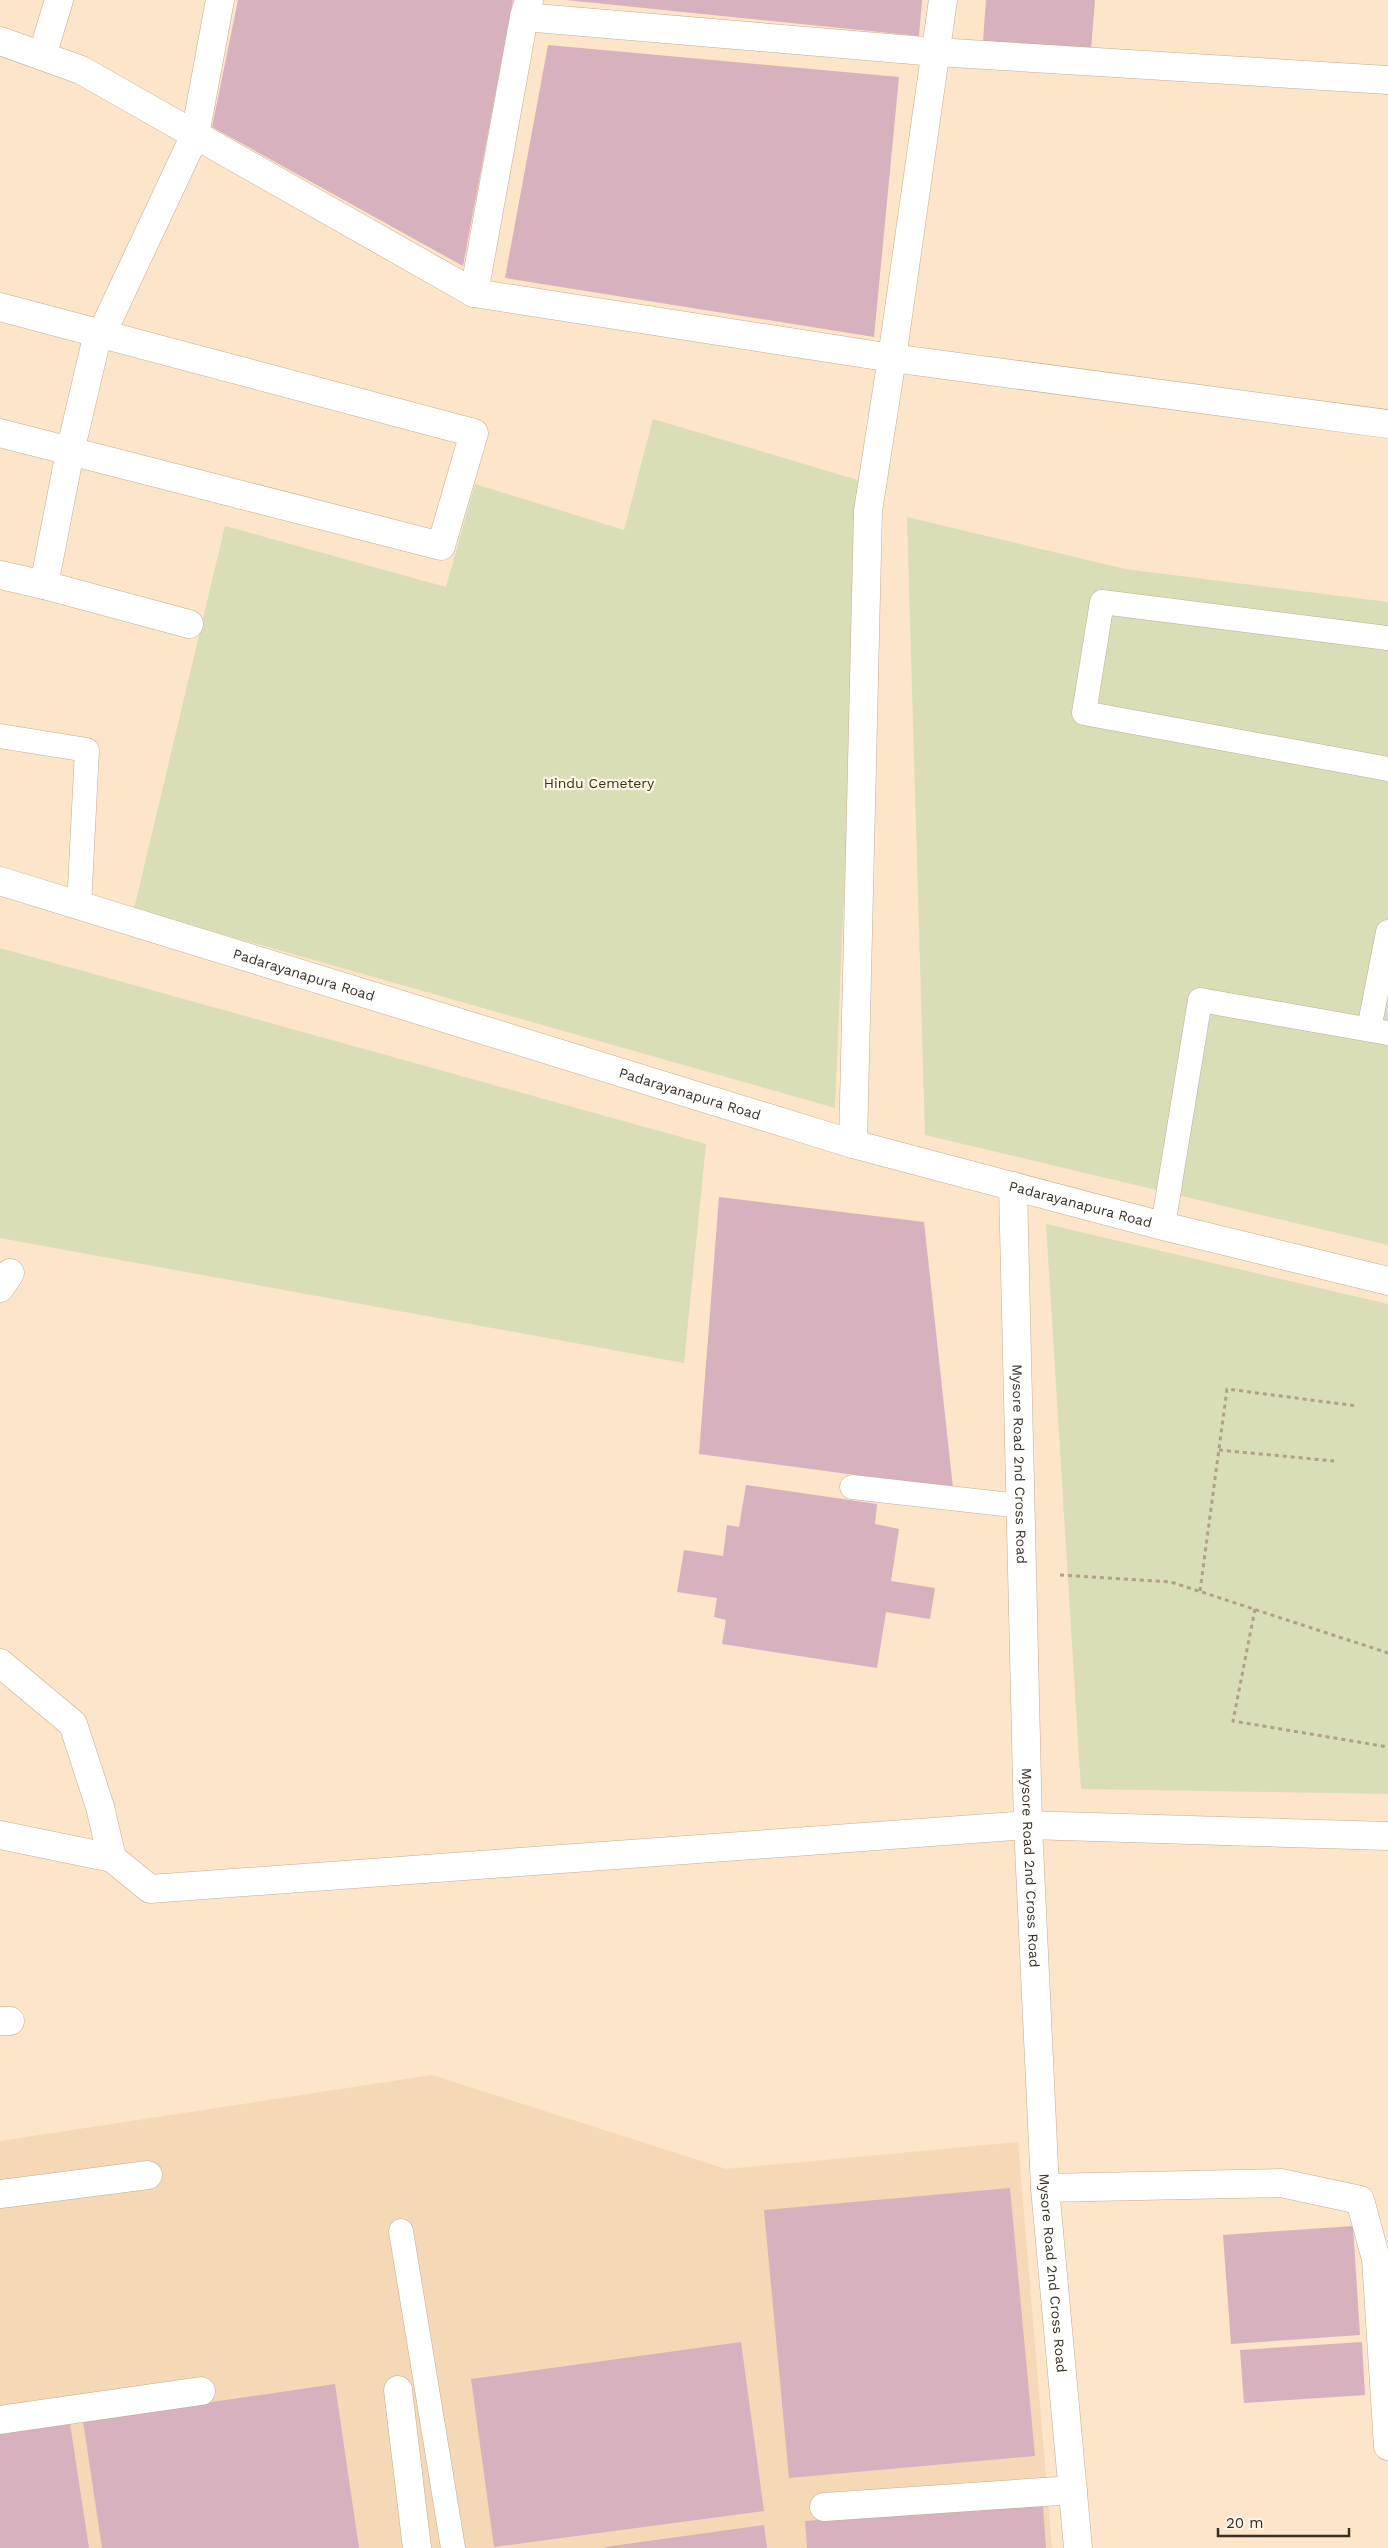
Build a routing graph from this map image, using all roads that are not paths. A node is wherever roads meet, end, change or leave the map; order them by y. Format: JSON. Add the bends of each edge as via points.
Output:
{"nodes":[{"id":1,"x":59,"y":0,"type":"edge"},
{"id":2,"x":220,"y":0,"type":"edge"},
{"id":3,"x":943,"y":0,"type":"edge"},
{"id":4,"x":527,"y":8,"type":"edge"},
{"id":5,"x":0,"y":42,"type":"edge"},
{"id":6,"x":936,"y":52,"type":"junction"},
{"id":7,"x":42,"y":56,"type":"junction"},
{"id":8,"x":1388,"y":80,"type":"edge"},
{"id":9,"x":195,"y":135,"type":"junction"},
{"id":10,"x":474,"y":293,"type":"junction"},
{"id":11,"x":0,"y":307,"type":"edge"},
{"id":12,"x":98,"y":333,"type":"junction"},
{"id":13,"x":892,"y":358,"type":"junction"},
{"id":14,"x":1388,"y":424,"type":"edge"},
{"id":15,"x":0,"y":433,"type":"edge"},
{"id":16,"x":70,"y":452,"type":"junction"},
{"id":17,"x":0,"y":575,"type":"edge"},
{"id":18,"x":44,"y":585,"type":"junction"},
{"id":19,"x":190,"y":624,"type":"dead end"},
{"id":20,"x":1388,"y":638,"type":"edge"},
{"id":21,"x":0,"y":736,"type":"edge"},
{"id":22,"x":1388,"y":769,"type":"edge"},
{"id":23,"x":0,"y":881,"type":"edge"},
{"id":24,"x":79,"y":906,"type":"junction"},
{"id":25,"x":1388,"y":932,"type":"edge"},
{"id":26,"x":1378,"y":1031,"type":"edge"},
{"id":27,"x":853,"y":1144,"type":"junction"},
{"id":28,"x":1013,"y":1186,"type":"junction"},
{"id":29,"x":1163,"y":1226,"type":"junction"},
{"id":30,"x":1388,"y":1281,"type":"edge"},
{"id":31,"x":852,"y":1487,"type":"dead end"},
{"id":32,"x":1020,"y":1506,"type":"junction"},
{"id":33,"x":0,"y":1663,"type":"edge"},
{"id":34,"x":1028,"y":1825,"type":"junction"},
{"id":35,"x":0,"y":1835,"type":"edge"},
{"id":36,"x":1388,"y":1836,"type":"edge"},
{"id":37,"x":112,"y":1858,"type":"junction"},
{"id":38,"x":148,"y":2175,"type":"dead end"},
{"id":39,"x":1045,"y":2188,"type":"junction"},
{"id":40,"x":0,"y":2194,"type":"edge"},
{"id":41,"x":401,"y":2231,"type":"dead end"},
{"id":42,"x":398,"y":2390,"type":"dead end"},
{"id":43,"x":201,"y":2391,"type":"dead end"},
{"id":44,"x":0,"y":2420,"type":"edge"},
{"id":45,"x":1388,"y":2446,"type":"edge"},
{"id":46,"x":1073,"y":2490,"type":"junction"},
{"id":47,"x":824,"y":2507,"type":"dead end"},
{"id":48,"x":417,"y":2548,"type":"edge"},
{"id":49,"x":453,"y":2548,"type":"edge"},
{"id":50,"x":1078,"y":2548,"type":"edge"}],
"edges":[{"from":1,"to":7,"type":"street"},
{"from":2,"to":9,"type":"street"},
{"from":3,"to":6,"type":"street"},
{"from":4,"to":6,"type":"street"},
{"from":4,"to":10,"type":"street"},
{"from":5,"to":7,"type":"street"},
{"from":6,"to":8,"type":"street"},
{"from":6,"to":13,"type":"street"},
{"from":7,"to":9,"type":"street","via":[[81,70]]},
{"from":9,"to":10,"type":"street"},
{"from":9,"to":12,"type":"street","via":[[102,333]]},
{"from":10,"to":13,"type":"street"},
{"from":11,"to":12,"type":"street"},
{"from":12,"to":16,"type":"street"},
{"from":12,"to":16,"type":"street","via":[[474,433],[441,546]]},
{"from":13,"to":14,"type":"street"},
{"from":13,"to":27,"type":"street","via":[[868,511]]},
{"from":15,"to":16,"type":"street"},
{"from":16,"to":18,"type":"street"},
{"from":17,"to":18,"type":"street"},
{"from":18,"to":19,"type":"street"},
{"from":20,"to":22,"type":"lane","via":[[1102,602],[1084,713]]},
{"from":21,"to":24,"type":"lane","via":[[87,750]]},
{"from":23,"to":24,"type":"street","name":"Padarayanapura Road"},
{"from":24,"to":27,"type":"street","name":"Padarayanapura Road"},
{"from":25,"to":26,"type":"lane"},
{"from":26,"to":29,"type":"lane","via":[[1200,1000]]},
{"from":27,"to":28,"type":"street","name":"Padarayanapura Road"},
{"from":28,"to":29,"type":"street","name":"Padarayanapura Road"},
{"from":28,"to":32,"type":"street","name":"Mysore Road 2nd Cross Road"},
{"from":29,"to":30,"type":"street","name":"Padarayanapura Road"},
{"from":31,"to":32,"type":"lane"},
{"from":32,"to":34,"type":"street","name":"Mysore Road 2nd Cross Road"},
{"from":33,"to":37,"type":"street","via":[[73,1724],[100,1807]]},
{"from":34,"to":36,"type":"street"},
{"from":34,"to":37,"type":"street","via":[[150,1889]]},
{"from":34,"to":39,"type":"street","name":"Mysore Road 2nd Cross Road"},
{"from":35,"to":37,"type":"street"},
{"from":38,"to":40,"type":"street"},
{"from":39,"to":45,"type":"street","via":[[1281,2183],[1360,2200],[1376,2259]]},
{"from":39,"to":46,"type":"street","name":"Mysore Road 2nd Cross Road"},
{"from":41,"to":49,"type":"lane"},
{"from":42,"to":48,"type":"street"},
{"from":43,"to":44,"type":"street"},
{"from":46,"to":47,"type":"street"},
{"from":46,"to":50,"type":"street","name":"Mysore Road 2nd Cross Road"}]}
